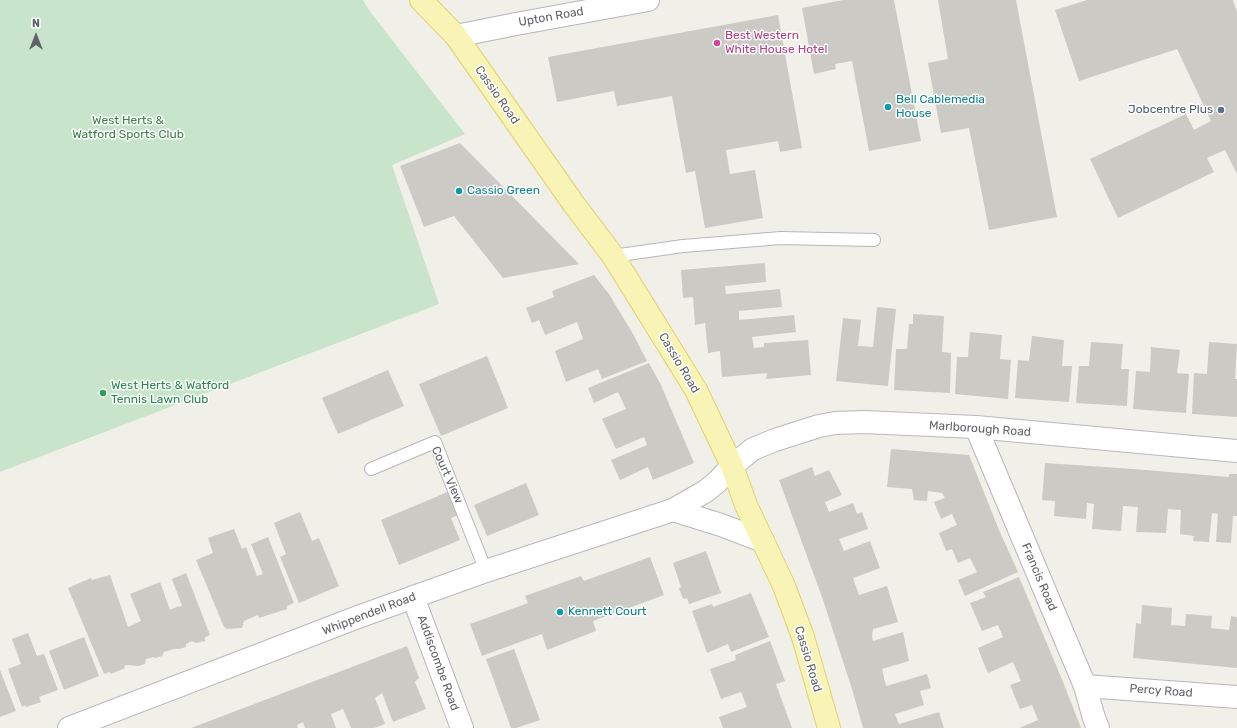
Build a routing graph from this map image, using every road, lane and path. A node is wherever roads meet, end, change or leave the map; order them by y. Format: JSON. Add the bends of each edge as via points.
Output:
{"nodes":[{"id":1,"x":421,"y":0,"type":"edge"},
{"id":2,"x":440,"y":0,"type":"edge"},
{"id":3,"x":648,"y":0,"type":"edge"},
{"id":4,"x":456,"y":36,"type":"junction"},
{"id":5,"x":874,"y":240,"type":"dead end"},
{"id":6,"x":613,"y":256,"type":"junction"},
{"id":7,"x":976,"y":427,"type":"junction"},
{"id":8,"x":1237,"y":452,"type":"edge"},
{"id":9,"x":732,"y":466,"type":"junction"},
{"id":10,"x":371,"y":469,"type":"dead end"},
{"id":11,"x":673,"y":510,"type":"junction"},
{"id":12,"x":763,"y":541,"type":"junction"},
{"id":13,"x":486,"y":571,"type":"junction"},
{"id":14,"x":413,"y":597,"type":"junction"},
{"id":15,"x":1085,"y":686,"type":"junction"},
{"id":16,"x":1237,"y":697,"type":"edge"},
{"id":17,"x":69,"y":728,"type":"edge"},
{"id":18,"x":462,"y":728,"type":"edge"},
{"id":19,"x":829,"y":728,"type":"edge"},
{"id":20,"x":1098,"y":728,"type":"edge"}],
"edges":[{"from":1,"to":4,"type":"main road","name":"Cassio Road"},
{"from":2,"to":4,"type":"main road","name":"Cassio Road"},
{"from":3,"to":4,"type":"street","name":"Upton Road"},
{"from":4,"to":6,"type":"main road","name":"Cassio Road"},
{"from":5,"to":6,"type":"lane","via":[[781,238],[683,246]]},
{"from":6,"to":9,"type":"main road","name":"Cassio Road","via":[[696,390]]},
{"from":7,"to":8,"type":"street","name":"Marlborough Road"},
{"from":7,"to":9,"type":"street","name":"Marlborough Road","via":[[835,423],[799,432],[753,449]]},
{"from":7,"to":15,"type":"street","name":"Francis Road"},
{"from":9,"to":11,"type":"street","name":"Whippendell Road","via":[[706,491]]},
{"from":9,"to":12,"type":"main road","name":"Cassio Road"},
{"from":10,"to":13,"type":"lane","name":"Court View","via":[[435,442]]},
{"from":11,"to":12,"type":"street"},
{"from":11,"to":13,"type":"street","name":"Whippendell Road"},
{"from":12,"to":19,"type":"main road","name":"Cassio Road","via":[[784,586],[803,637]]},
{"from":13,"to":14,"type":"street","name":"Whippendell Road"},
{"from":14,"to":17,"type":"street","name":"Whippendell Road"},
{"from":14,"to":18,"type":"street","name":"Addiscombe Road"},
{"from":15,"to":16,"type":"street","name":"Percy Road"},
{"from":15,"to":20,"type":"street","name":"Francis Road"}]}
